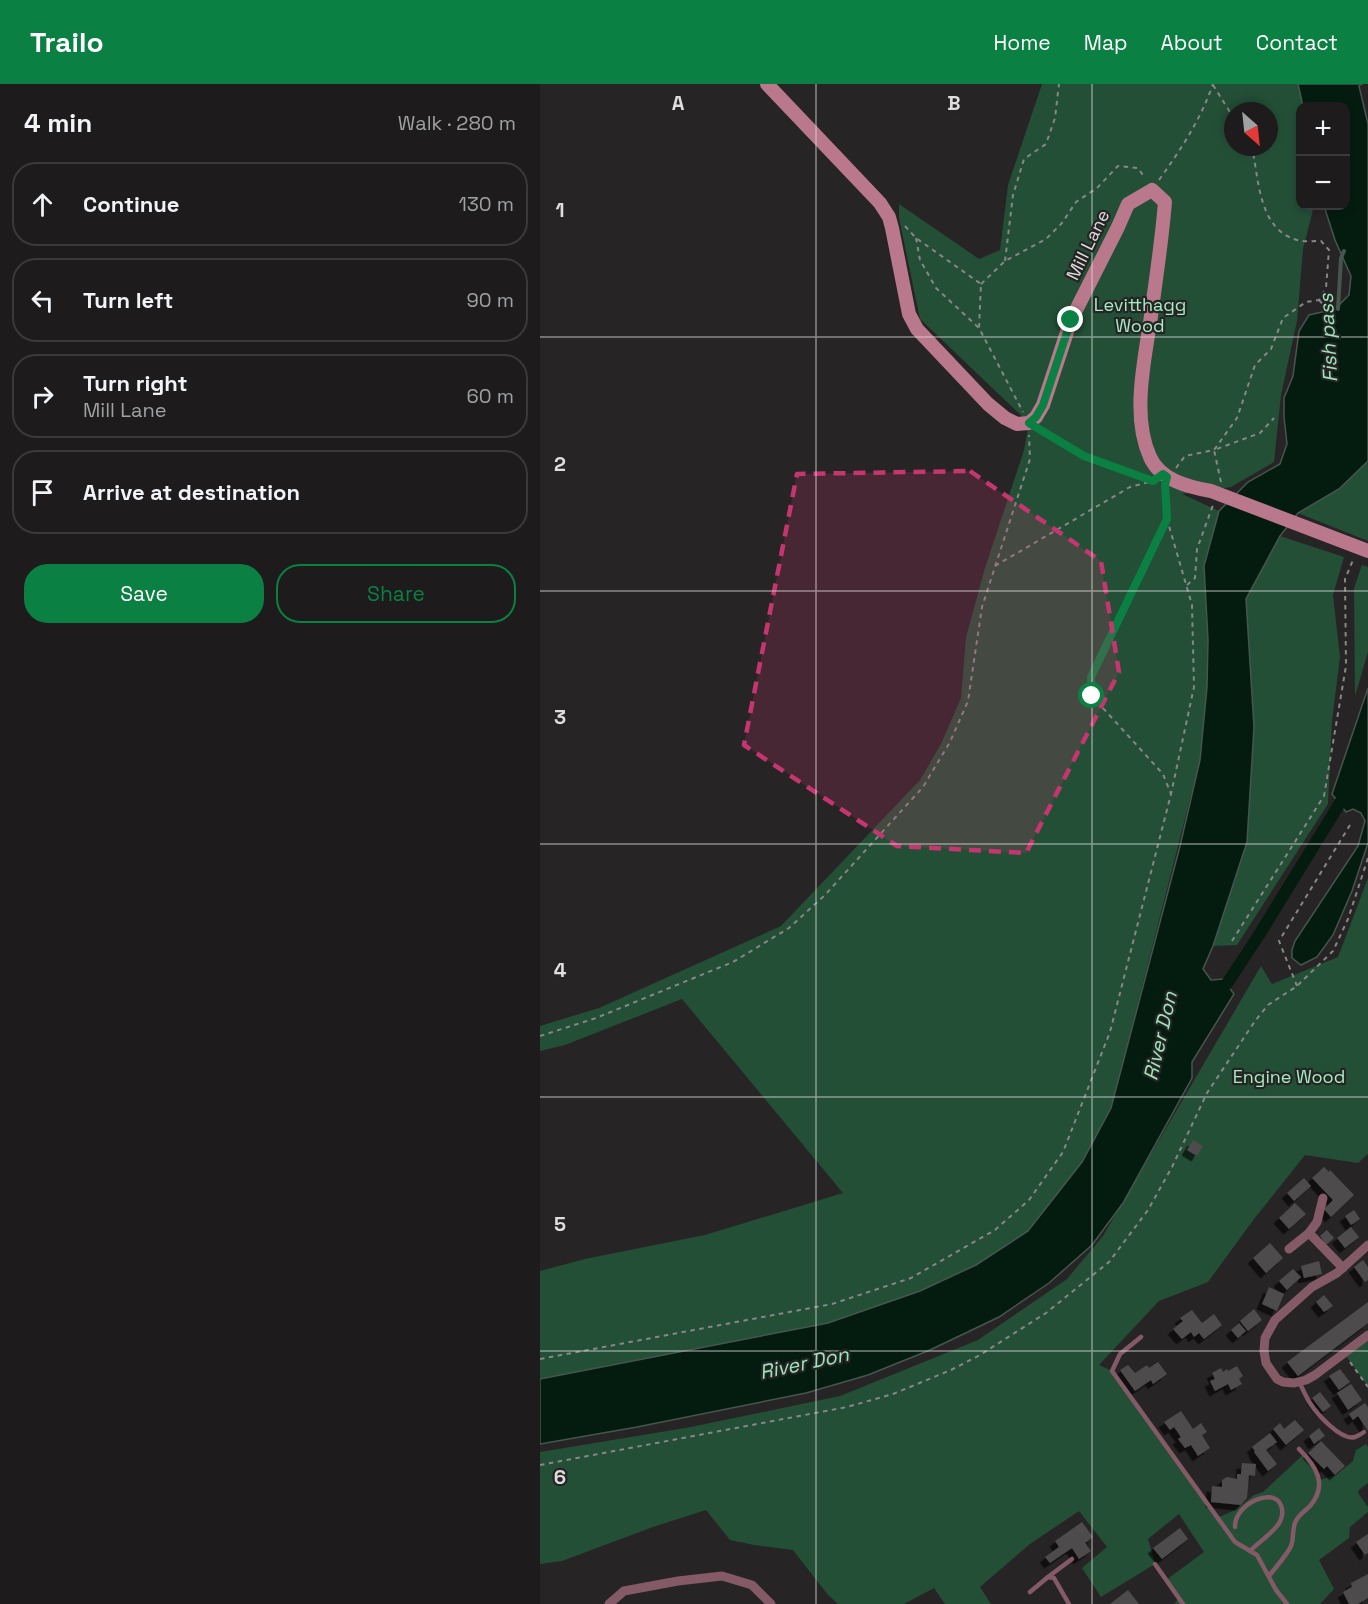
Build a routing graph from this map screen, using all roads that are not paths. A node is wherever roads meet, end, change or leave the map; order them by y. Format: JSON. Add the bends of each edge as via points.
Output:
{"nodes":[{"id":1,"x":767,"y":84,"type":"edge"},
{"id":2,"x":1363,"y":549,"type":"edge"},
{"id":3,"x":1323,"y":1198,"type":"dead end"},
{"id":4,"x":1309,"y":1233,"type":"junction"},
{"id":5,"x":1368,"y":1245,"type":"edge"},
{"id":6,"x":1289,"y":1249,"type":"dead end"},
{"id":7,"x":1343,"y":1268,"type":"junction"},
{"id":8,"x":1368,"y":1335,"type":"edge"},
{"id":9,"x":1141,"y":1337,"type":"dead end"},
{"id":10,"x":1299,"y":1382,"type":"junction"},
{"id":11,"x":1364,"y":1432,"type":"dead end"},
{"id":12,"x":1299,"y":1449,"type":"dead end"},
{"id":13,"x":1235,"y":1527,"type":"dead end"},
{"id":14,"x":1250,"y":1551,"type":"junction"},
{"id":15,"x":1072,"y":1559,"type":"dead end"},
{"id":16,"x":1155,"y":1564,"type":"dead end"},
{"id":17,"x":1269,"y":1576,"type":"junction"},
{"id":18,"x":1048,"y":1577,"type":"junction"},
{"id":19,"x":1030,"y":1592,"type":"dead end"},
{"id":20,"x":609,"y":1604,"type":"edge"},
{"id":21,"x":771,"y":1604,"type":"edge"},
{"id":22,"x":1070,"y":1604,"type":"edge"},
{"id":23,"x":1183,"y":1604,"type":"edge"},
{"id":24,"x":1287,"y":1604,"type":"edge"}],
"edges":[{"from":1,"to":2,"type":"street","name":"Mill Lane","via":[[889,217],[909,314],[917,329],[988,405],[1017,424],[1029,423],[1043,405],[1071,320],[1128,204],[1152,190],[1166,202],[1140,392],[1142,433],[1161,478],[1215,492]]},
{"from":3,"to":4,"type":"street","via":[[1317,1222]]},
{"from":4,"to":6,"type":"street"},
{"from":4,"to":7,"type":"street"},
{"from":5,"to":7,"type":"street"},
{"from":7,"to":10,"type":"street","via":[[1312,1287],[1275,1320],[1265,1338],[1266,1363],[1277,1379]]},
{"from":8,"to":10,"type":"street","via":[[1315,1375]]},
{"from":9,"to":14,"type":"lane","via":[[1120,1354],[1112,1371],[1235,1542]]},
{"from":10,"to":11,"type":"lane","via":[[1317,1413],[1338,1433],[1355,1437]]},
{"from":12,"to":17,"type":"lane","via":[[1316,1470],[1318,1491],[1295,1521],[1291,1546]]},
{"from":13,"to":14,"type":"lane","via":[[1237,1514],[1254,1500],[1275,1498],[1281,1504],[1282,1519]]},
{"from":14,"to":17,"type":"lane"},
{"from":15,"to":18,"type":"lane"},
{"from":16,"to":23,"type":"lane"},
{"from":17,"to":24,"type":"lane"},
{"from":18,"to":19,"type":"lane"},
{"from":18,"to":22,"type":"lane","via":[[1054,1578]]},
{"from":20,"to":21,"type":"street","via":[[624,1591],[722,1576],[752,1585]]}]}
